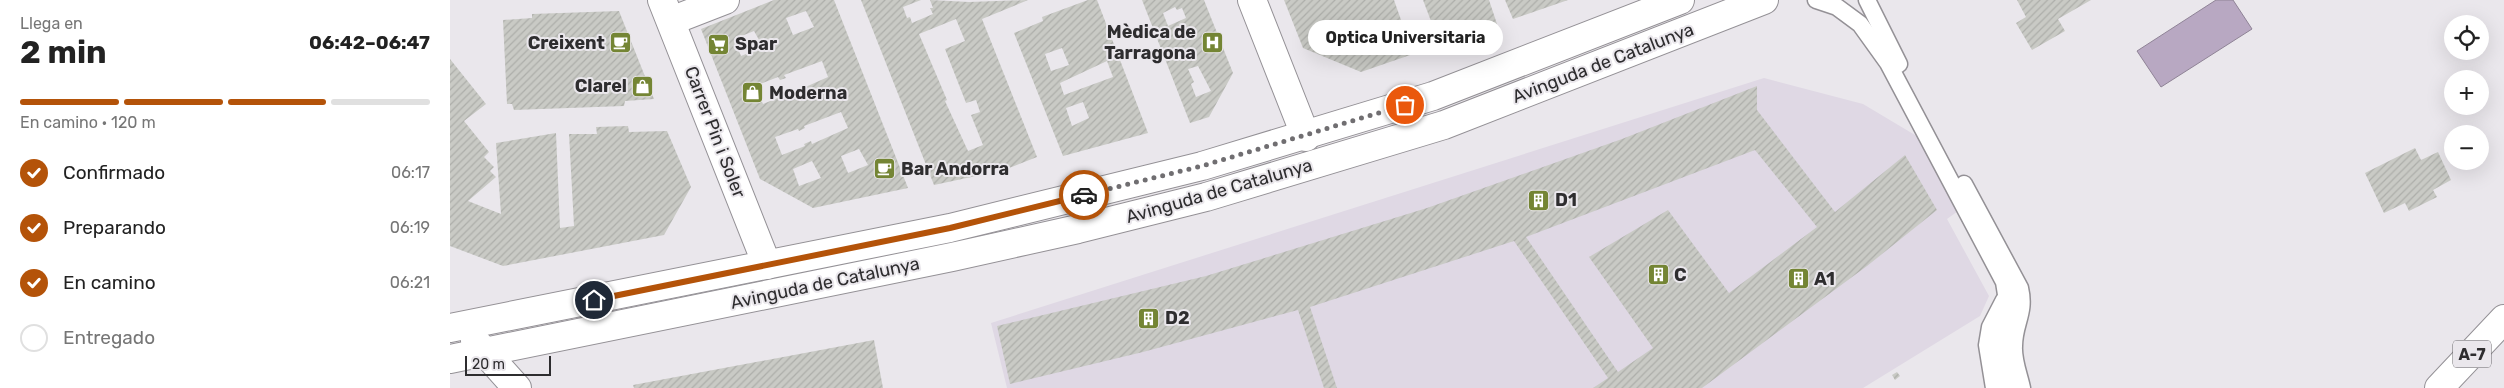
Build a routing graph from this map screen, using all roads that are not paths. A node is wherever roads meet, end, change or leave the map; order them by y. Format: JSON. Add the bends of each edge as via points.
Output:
{"nodes":[{"id":1,"x":725,"y":0,"type":"edge"},
{"id":2,"x":1252,"y":0,"type":"edge"},
{"id":3,"x":1680,"y":0,"type":"edge"},
{"id":4,"x":1764,"y":0,"type":"edge"},
{"id":5,"x":1816,"y":0,"type":"edge"},
{"id":6,"x":1867,"y":0,"type":"edge"},
{"id":7,"x":667,"y":11,"type":"edge"},
{"id":8,"x":1306,"y":136,"type":"junction"},
{"id":9,"x":767,"y":265,"type":"junction"},
{"id":10,"x":2007,"y":296,"type":"junction"},
{"id":11,"x":2504,"y":319,"type":"edge"},
{"id":12,"x":453,"y":323,"type":"edge"},
{"id":13,"x":486,"y":352,"type":"junction"},
{"id":14,"x":450,"y":359,"type":"edge"},
{"id":15,"x":517,"y":388,"type":"edge"},
{"id":16,"x":1994,"y":388,"type":"edge"},
{"id":17,"x":2008,"y":388,"type":"edge"},
{"id":18,"x":2022,"y":388,"type":"edge"},
{"id":19,"x":2439,"y":388,"type":"edge"}],
"edges":[{"from":1,"to":7,"type":"main road"},
{"from":2,"to":8,"type":"main road"},
{"from":3,"to":8,"type":"main road","name":"Avinguda de Catalunya","via":[[1433,96]]},
{"from":4,"to":13,"type":"main road","name":"Avinguda de Catalunya","via":[[1444,125],[1206,197],[952,257]]},
{"from":5,"to":10,"type":"lane","via":[[1837,7],[1860,24],[1888,64],[2004,282]]},
{"from":6,"to":18,"type":"lane","via":[[2020,288],[2022,312],[2014,345]]},
{"from":7,"to":9,"type":"main road","name":"Carrer Pin i Soler"},
{"from":8,"to":9,"type":"main road","name":"Avinguda de Catalunya","via":[[1202,166],[959,226]]},
{"from":9,"to":12,"type":"main road","name":"Avinguda de Catalunya"},
{"from":10,"to":16,"type":"lane","via":[[1990,328],[1987,345]]},
{"from":10,"to":17,"type":"lane","via":[[2002,354]]},
{"from":11,"to":19,"type":"main road","number":"A-7"},
{"from":12,"to":13,"type":"main road"},
{"from":13,"to":14,"type":"main road","name":"Avinguda de Catalunya"},
{"from":13,"to":15,"type":"main road"}]}
